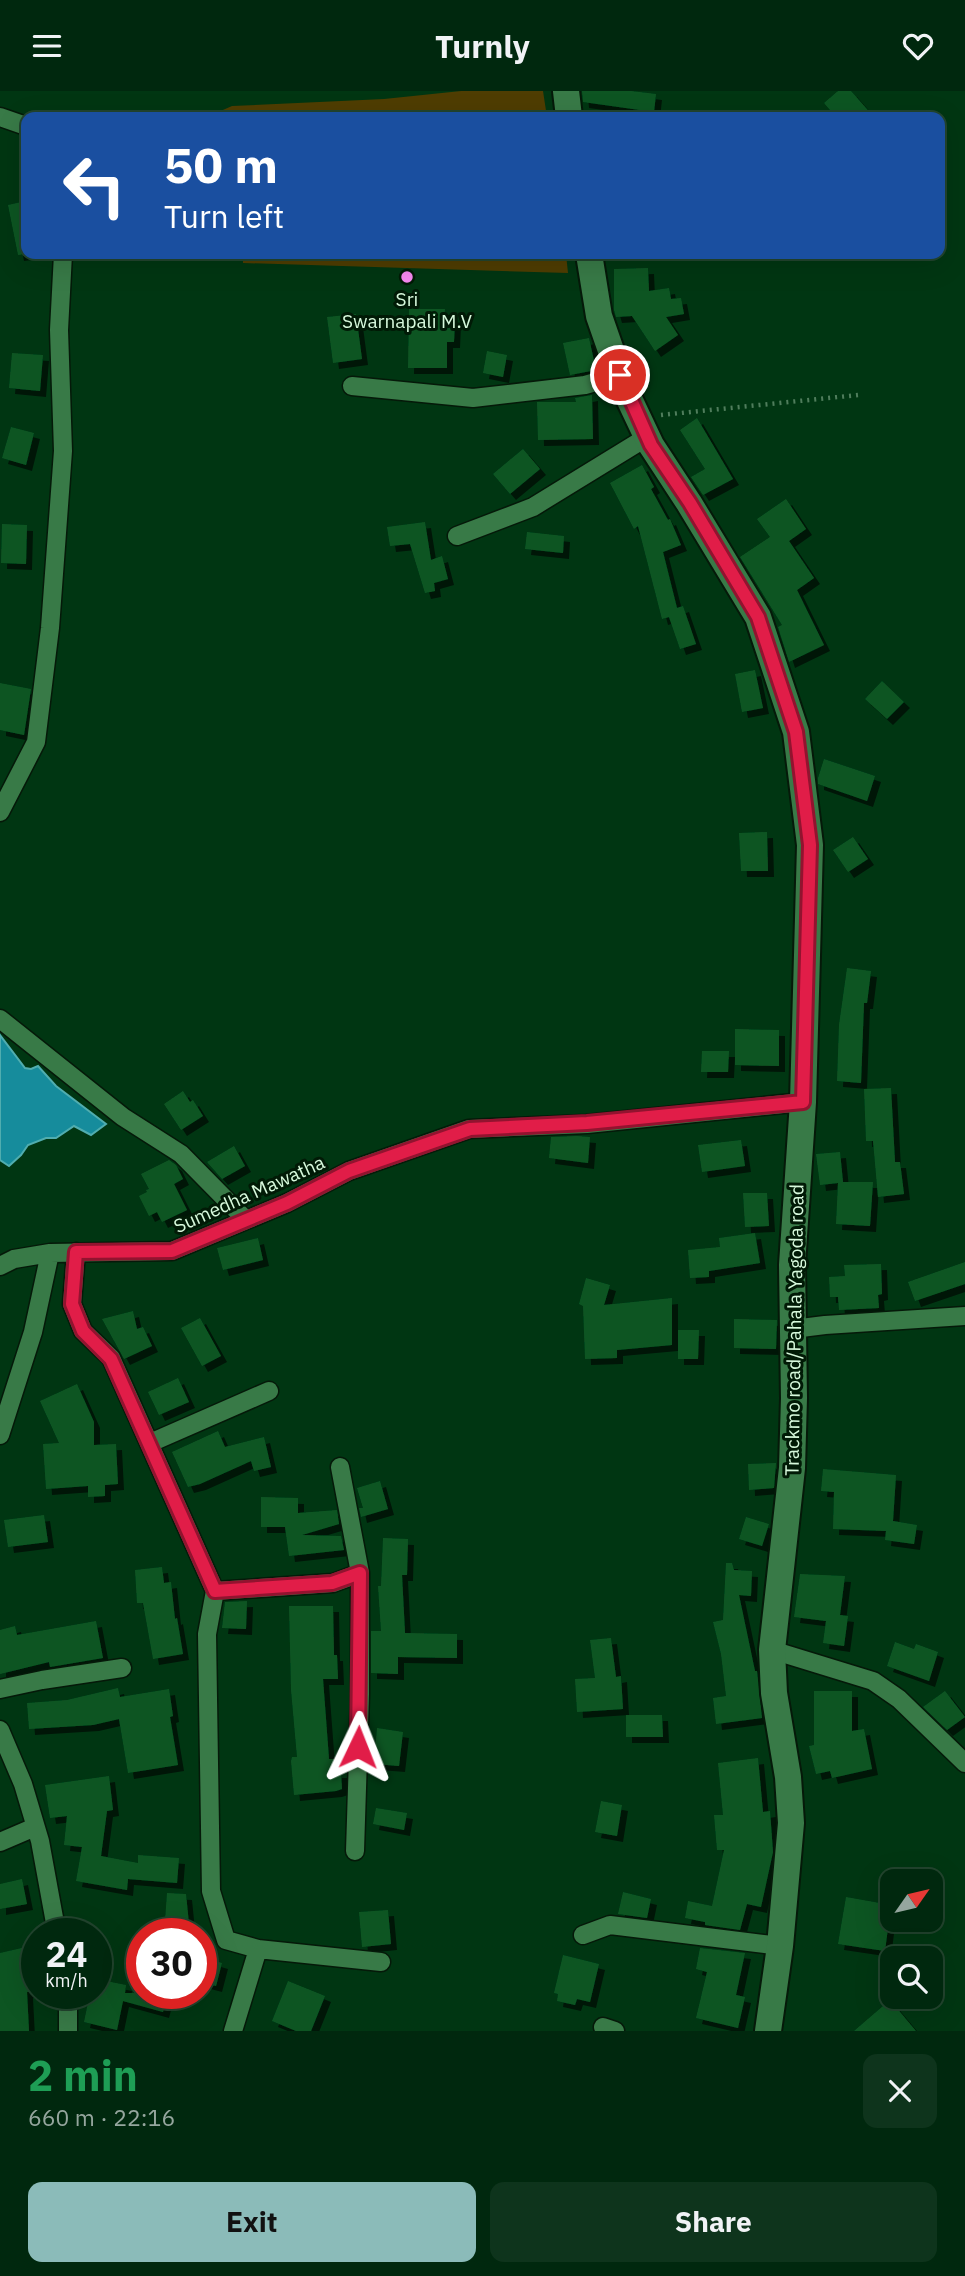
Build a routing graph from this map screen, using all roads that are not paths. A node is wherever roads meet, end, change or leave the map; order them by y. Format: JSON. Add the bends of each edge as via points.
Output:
{"nodes":[{"id":1,"x":566,"y":91,"type":"edge"},
{"id":2,"x":568,"y":112,"type":"edge"},
{"id":3,"x":0,"y":117,"type":"edge"},
{"id":4,"x":21,"y":124,"type":"edge"},
{"id":5,"x":64,"y":259,"type":"edge"},
{"id":6,"x":590,"y":259,"type":"edge"},
{"id":7,"x":620,"y":375,"type":"junction"},
{"id":8,"x":352,"y":386,"type":"dead end"},
{"id":9,"x":643,"y":428,"type":"junction"},
{"id":10,"x":457,"y":536,"type":"dead end"},
{"id":11,"x":0,"y":812,"type":"edge"},
{"id":12,"x":0,"y":1019,"type":"edge"},
{"id":13,"x":803,"y":1102,"type":"junction"},
{"id":14,"x":246,"y":1220,"type":"junction"},
{"id":15,"x":76,"y":1252,"type":"junction"},
{"id":16,"x":50,"y":1253,"type":"junction"},
{"id":17,"x":0,"y":1266,"type":"edge"},
{"id":18,"x":965,"y":1316,"type":"edge"},
{"id":19,"x":793,"y":1329,"type":"junction"},
{"id":20,"x":268,"y":1391,"type":"dead end"},
{"id":21,"x":0,"y":1435,"type":"edge"},
{"id":22,"x":150,"y":1443,"type":"junction"},
{"id":23,"x":340,"y":1467,"type":"dead end"},
{"id":24,"x":360,"y":1573,"type":"junction"},
{"id":25,"x":215,"y":1591,"type":"junction"},
{"id":26,"x":772,"y":1650,"type":"junction"},
{"id":27,"x":122,"y":1668,"type":"dead end"},
{"id":28,"x":0,"y":1689,"type":"edge"},
{"id":29,"x":0,"y":1730,"type":"edge"},
{"id":30,"x":965,"y":1763,"type":"edge"},
{"id":31,"x":35,"y":1827,"type":"junction"},
{"id":32,"x":0,"y":1842,"type":"edge"},
{"id":33,"x":355,"y":1851,"type":"dead end"},
{"id":34,"x":54,"y":1918,"type":"edge"},
{"id":35,"x":583,"y":1935,"type":"dead end"},
{"id":36,"x":780,"y":1947,"type":"junction"},
{"id":37,"x":258,"y":1949,"type":"junction"},
{"id":38,"x":381,"y":1962,"type":"dead end"},
{"id":39,"x":68,"y":2009,"type":"edge"},
{"id":40,"x":68,"y":2031,"type":"edge"},
{"id":41,"x":233,"y":2031,"type":"edge"},
{"id":42,"x":768,"y":2031,"type":"edge"}],
"edges":[{"from":1,"to":2,"type":"street"},
{"from":3,"to":4,"type":"street"},
{"from":5,"to":11,"type":"street","via":[[59,330],[63,451],[50,628],[36,742]]},
{"from":6,"to":7,"type":"street","name":"Trackmo road/Pahala Yagoda road","via":[[599,316]]},
{"from":7,"to":8,"type":"street","via":[[585,385],[473,398]]},
{"from":7,"to":9,"type":"street","name":"Trackmo road/Pahala Yagoda road"},
{"from":9,"to":10,"type":"street","via":[[533,507]]},
{"from":9,"to":13,"type":"street","name":"Trackmo road/Pahala Yagoda road","via":[[758,617],[796,732],[810,845]]},
{"from":12,"to":14,"type":"street","via":[[123,1117],[181,1154]]},
{"from":13,"to":14,"type":"street","name":"Sumedha Mawatha","via":[[470,1129],[349,1171]]},
{"from":13,"to":19,"type":"street","name":"Trackmo road/Pahala Yagoda road","via":[[792,1265]]},
{"from":14,"to":15,"type":"street","name":"Sumedha Mawatha","via":[[172,1251]]},
{"from":15,"to":16,"type":"street","name":"Sumedha Mawatha"},
{"from":15,"to":22,"type":"street","via":[[72,1304],[83,1331],[111,1359]]},
{"from":16,"to":17,"type":"street","name":"Sumedha Mawatha","via":[[13,1259]]},
{"from":16,"to":21,"type":"street","via":[[33,1332]]},
{"from":18,"to":19,"type":"street"},
{"from":19,"to":26,"type":"street","name":"Trackmo road/Pahala Yagoda road","via":[[792,1468]]},
{"from":20,"to":22,"type":"street"},
{"from":22,"to":25,"type":"street"},
{"from":23,"to":24,"type":"street"},
{"from":24,"to":25,"type":"street","via":[[332,1583]]},
{"from":24,"to":33,"type":"street"},
{"from":25,"to":37,"type":"street","via":[[207,1634],[211,1891],[226,1940]]},
{"from":26,"to":30,"type":"street","via":[[873,1681],[899,1699]]},
{"from":26,"to":36,"type":"street","name":"Trackmo road/Pahala Yagoda road","via":[[791,1823]]},
{"from":27,"to":28,"type":"street"},
{"from":29,"to":31,"type":"street"},
{"from":31,"to":32,"type":"street"},
{"from":31,"to":34,"type":"street"},
{"from":35,"to":36,"type":"street","via":[[610,1925]]},
{"from":36,"to":42,"type":"street","name":"Trackmo road/Pahala Yagoda road"},
{"from":37,"to":38,"type":"street"},
{"from":37,"to":41,"type":"street"},
{"from":39,"to":40,"type":"street"}]}
